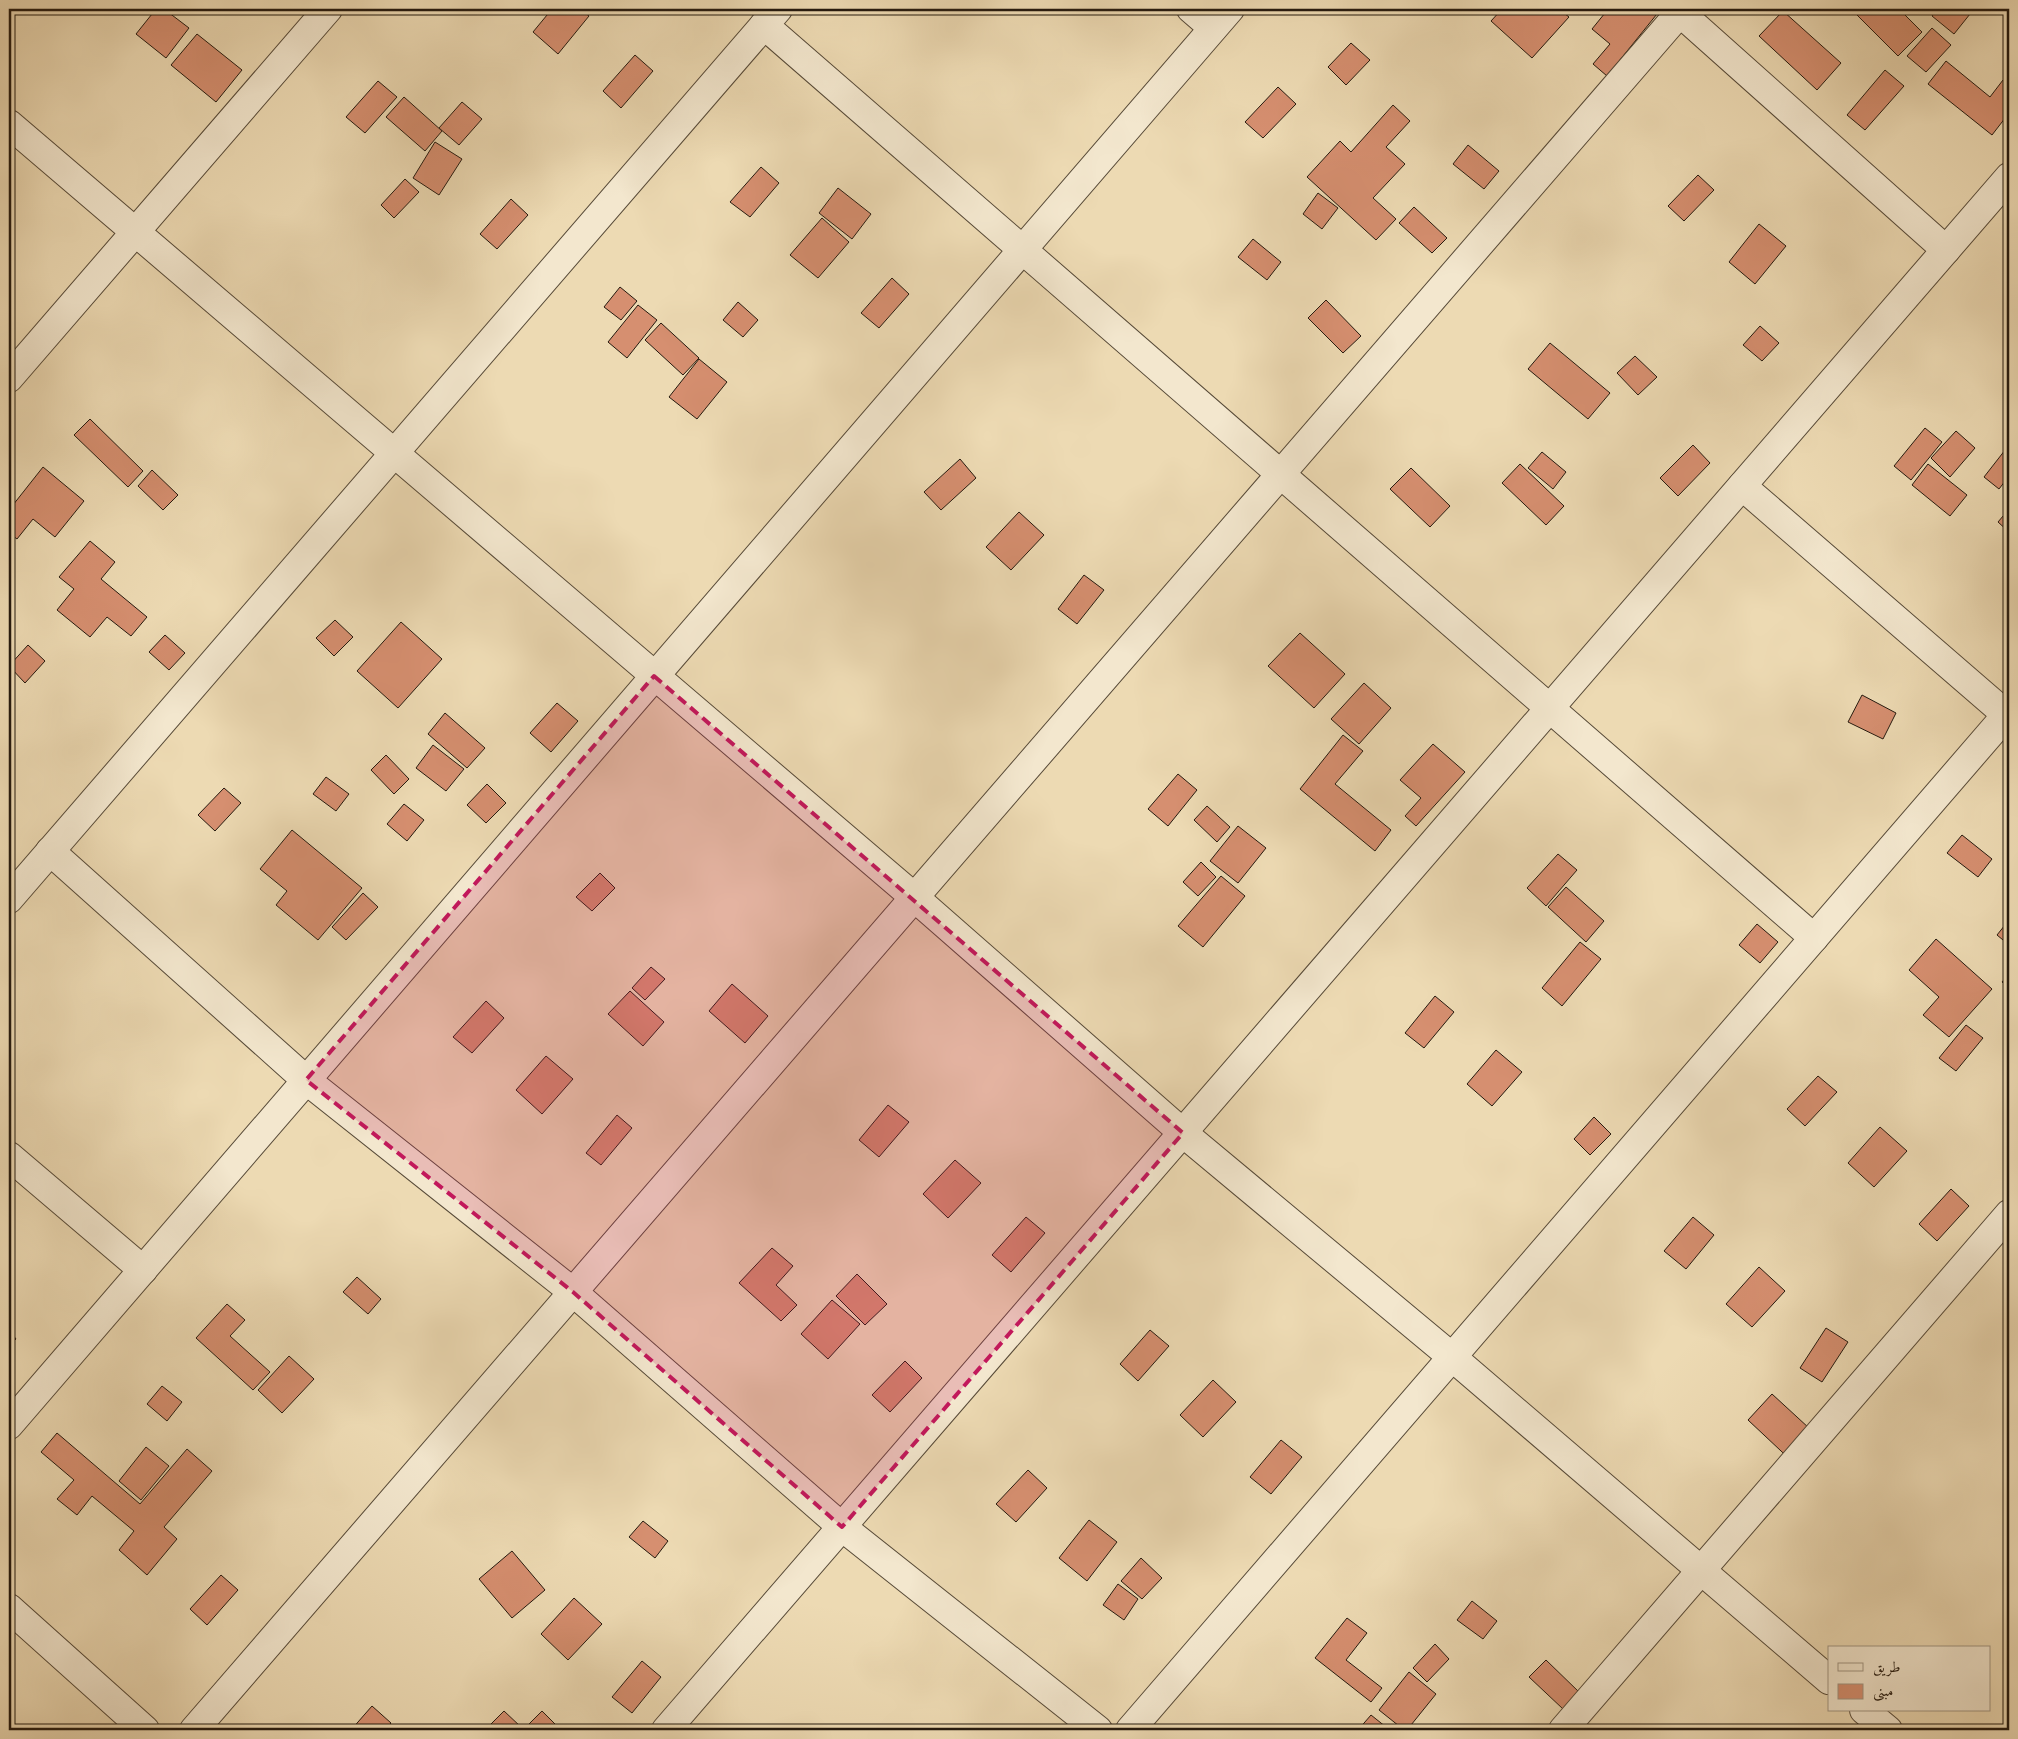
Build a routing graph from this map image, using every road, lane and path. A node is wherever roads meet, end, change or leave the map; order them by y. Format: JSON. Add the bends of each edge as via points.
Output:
{"nodes":[{"id":1,"x":328,"y":9,"type":"edge"},
{"id":2,"x":1191,"y":9,"type":"edge"},
{"id":3,"x":1680,"y":10,"type":"edge"},
{"id":4,"x":771,"y":17,"type":"edge"},
{"id":5,"x":1221,"y":18,"type":"edge"},
{"id":6,"x":9,"y":124,"type":"edge"},
{"id":7,"x":2009,"y":177,"type":"edge"},
{"id":8,"x":135,"y":232,"type":"junction"},
{"id":9,"x":1022,"y":250,"type":"junction"},
{"id":10,"x":1946,"y":250,"type":"junction"},
{"id":11,"x":9,"y":378,"type":"edge"},
{"id":12,"x":394,"y":453,"type":"junction"},
{"id":13,"x":1280,"y":474,"type":"junction"},
{"id":14,"x":1742,"y":486,"type":"junction"},
{"id":15,"x":654,"y":676,"type":"junction"},
{"id":16,"x":1550,"y":708,"type":"junction"},
{"id":17,"x":2008,"y":715,"type":"edge"},
{"id":18,"x":50,"y":851,"type":"junction"},
{"id":19,"x":914,"y":897,"type":"junction"},
{"id":20,"x":9,"y":899,"type":"edge"},
{"id":21,"x":1814,"y":938,"type":"junction"},
{"id":22,"x":306,"y":1080,"type":"junction"},
{"id":23,"x":1183,"y":1133,"type":"junction"},
{"id":24,"x":9,"y":1156,"type":"edge"},
{"id":25,"x":2009,"y":1214,"type":"edge"},
{"id":26,"x":143,"y":1270,"type":"junction"},
{"id":27,"x":573,"y":1292,"type":"junction"},
{"id":28,"x":1452,"y":1358,"type":"junction"},
{"id":29,"x":9,"y":1425,"type":"edge"},
{"id":30,"x":842,"y":1527,"type":"junction"},
{"id":31,"x":1700,"y":1571,"type":"junction"},
{"id":32,"x":9,"y":1608,"type":"edge"},
{"id":33,"x":1828,"y":1679,"type":"edge"},
{"id":34,"x":1866,"y":1712,"type":"edge"},
{"id":35,"x":145,"y":1730,"type":"edge"},
{"id":36,"x":194,"y":1730,"type":"edge"},
{"id":37,"x":666,"y":1730,"type":"edge"},
{"id":38,"x":1098,"y":1730,"type":"edge"},
{"id":39,"x":1130,"y":1730,"type":"edge"},
{"id":40,"x":1563,"y":1730,"type":"edge"},
{"id":41,"x":1888,"y":1730,"type":"edge"}],
"edges":[{"from":1,"to":8,"type":"street"},
{"from":2,"to":5,"type":"street"},
{"from":3,"to":10,"type":"street"},
{"from":3,"to":13,"type":"street"},
{"from":4,"to":9,"type":"street"},
{"from":4,"to":12,"type":"street"},
{"from":5,"to":9,"type":"street"},
{"from":6,"to":8,"type":"street"},
{"from":7,"to":10,"type":"street"},
{"from":8,"to":11,"type":"street"},
{"from":8,"to":12,"type":"street"},
{"from":9,"to":13,"type":"street"},
{"from":9,"to":15,"type":"street"},
{"from":10,"to":14,"type":"street"},
{"from":12,"to":15,"type":"street"},
{"from":12,"to":18,"type":"street"},
{"from":13,"to":16,"type":"street"},
{"from":13,"to":19,"type":"street"},
{"from":14,"to":16,"type":"street"},
{"from":14,"to":17,"type":"street"},
{"from":15,"to":19,"type":"street"},
{"from":15,"to":22,"type":"street"},
{"from":16,"to":21,"type":"street"},
{"from":16,"to":23,"type":"street"},
{"from":17,"to":21,"type":"street"},
{"from":18,"to":20,"type":"street"},
{"from":18,"to":22,"type":"street"},
{"from":19,"to":23,"type":"street"},
{"from":19,"to":27,"type":"street"},
{"from":21,"to":28,"type":"street"},
{"from":22,"to":26,"type":"street"},
{"from":22,"to":27,"type":"street"},
{"from":23,"to":28,"type":"street"},
{"from":23,"to":30,"type":"street"},
{"from":24,"to":26,"type":"street"},
{"from":25,"to":31,"type":"street"},
{"from":26,"to":29,"type":"street"},
{"from":27,"to":30,"type":"street"},
{"from":27,"to":36,"type":"street"},
{"from":28,"to":31,"type":"street"},
{"from":28,"to":39,"type":"street"},
{"from":30,"to":37,"type":"street"},
{"from":30,"to":38,"type":"street"},
{"from":31,"to":33,"type":"street"},
{"from":31,"to":40,"type":"street"},
{"from":32,"to":35,"type":"street"},
{"from":34,"to":41,"type":"street"}]}
